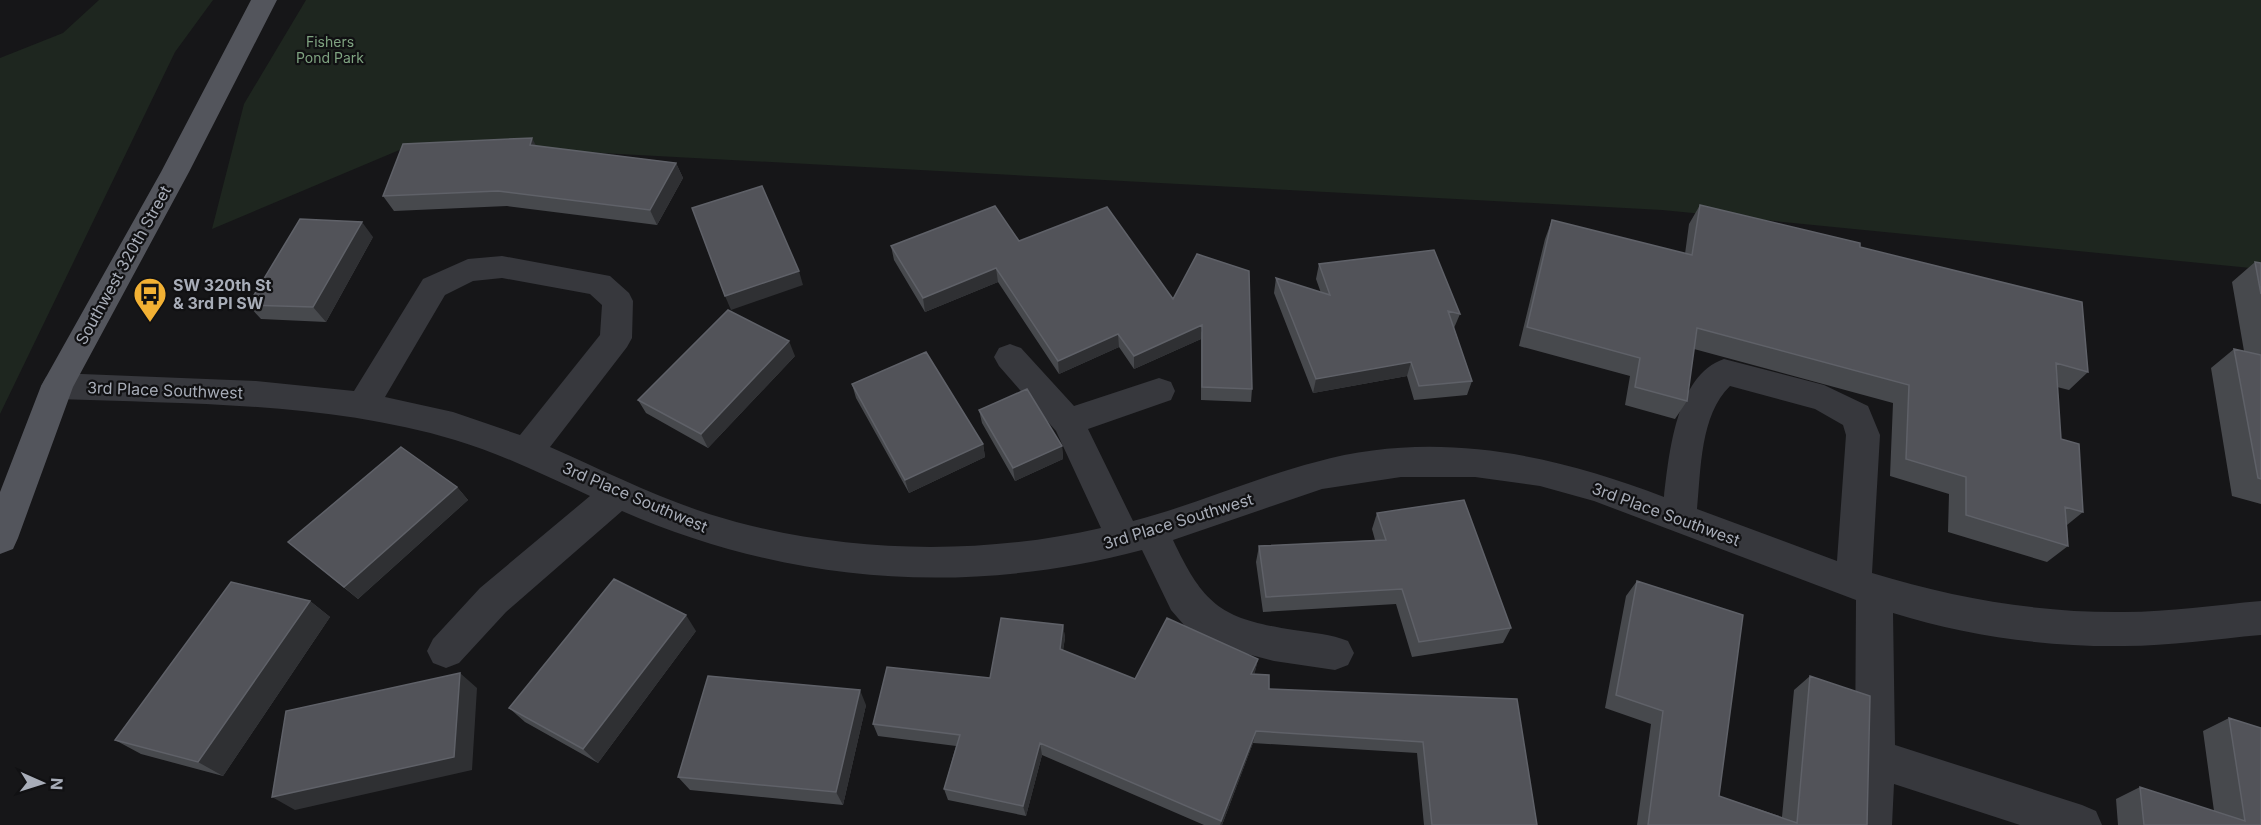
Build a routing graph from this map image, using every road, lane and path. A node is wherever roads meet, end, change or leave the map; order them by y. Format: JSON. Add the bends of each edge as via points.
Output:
{"nodes":[{"id":1,"x":264,"y":0,"type":"edge"},
{"id":2,"x":1010,"y":357,"type":"dead end"},
{"id":3,"x":57,"y":387,"type":"junction"},
{"id":4,"x":1160,"y":391,"type":"dead end"},
{"id":5,"x":363,"y":405,"type":"junction"},
{"id":6,"x":1068,"y":422,"type":"junction"},
{"id":7,"x":526,"y":452,"type":"junction"},
{"id":8,"x":618,"y":493,"type":"junction"},
{"id":9,"x":1679,"y":517,"type":"junction"},
{"id":10,"x":1138,"y":536,"type":"junction"},
{"id":11,"x":0,"y":538,"type":"edge"},
{"id":12,"x":1863,"y":587,"type":"junction"},
{"id":13,"x":2261,"y":618,"type":"edge"},
{"id":14,"x":446,"y":651,"type":"dead end"},
{"id":15,"x":1335,"y":653,"type":"dead end"},
{"id":16,"x":1875,"y":758,"type":"junction"},
{"id":17,"x":1872,"y":825,"type":"edge"},
{"id":18,"x":2082,"y":825,"type":"edge"}],
"edges":[{"from":1,"to":3,"type":"main road","name":"Southwest 320th Street"},
{"from":2,"to":6,"type":"street"},
{"from":3,"to":5,"type":"street","name":"3rd Place Southwest","via":[[252,393]]},
{"from":3,"to":11,"type":"main road","name":"Southwest 320th Street"},
{"from":4,"to":6,"type":"street"},
{"from":5,"to":7,"type":"street","name":"3rd Place Southwest","via":[[458,427]]},
{"from":5,"to":7,"type":"street","via":[[434,287],[468,270],[502,267],[599,285],[618,301],[616,338]]},
{"from":6,"to":10,"type":"street"},
{"from":7,"to":8,"type":"street","name":"3rd Place Southwest"},
{"from":8,"to":10,"type":"street","name":"3rd Place Southwest","via":[[722,533],[847,558],[993,559],[1046,554]]},
{"from":8,"to":14,"type":"street","via":[[493,600]]},
{"from":9,"to":10,"type":"street","name":"3rd Place Southwest","via":[[1558,476],[1518,467],[1443,462],[1326,473]]},
{"from":9,"to":12,"type":"street","name":"3rd Place Southwest"},
{"from":9,"to":12,"type":"street","via":[[1688,439],[1707,388],[1724,372],[1824,398],[1856,416],[1863,435]]},
{"from":10,"to":15,"type":"street","via":[[1184,600],[1220,630],[1269,643]]},
{"from":12,"to":13,"type":"street","name":"3rd Place Southwest","via":[[1953,610],[2020,622],[2095,629]]},
{"from":12,"to":16,"type":"street"},
{"from":16,"to":17,"type":"street"},
{"from":16,"to":18,"type":"street"}]}
